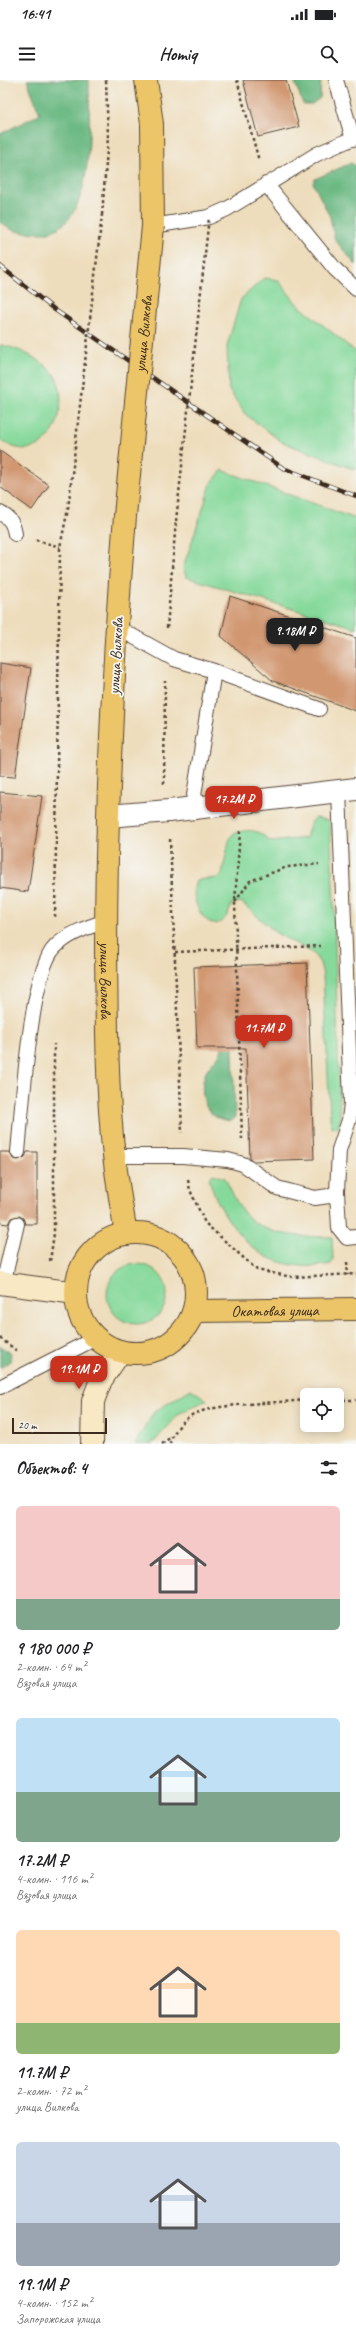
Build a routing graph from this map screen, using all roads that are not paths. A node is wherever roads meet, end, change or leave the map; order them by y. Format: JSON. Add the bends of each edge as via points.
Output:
{"nodes":[{"id":1,"x":146,"y":80,"type":"edge"},
{"id":2,"x":336,"y":80,"type":"edge"},
{"id":3,"x":354,"y":138,"type":"edge"},
{"id":4,"x":266,"y":184,"type":"junction"},
{"id":5,"x":153,"y":226,"type":"junction"},
{"id":6,"x":356,"y":289,"type":"edge"},
{"id":7,"x":0,"y":513,"type":"edge"},
{"id":8,"x":15,"y":534,"type":"dead end"},
{"id":9,"x":116,"y":628,"type":"junction"},
{"id":10,"x":214,"y":671,"type":"junction"},
{"id":11,"x":319,"y":709,"type":"dead end"},
{"id":12,"x":347,"y":790,"type":"edge"},
{"id":13,"x":192,"y":808,"type":"junction"},
{"id":14,"x":108,"y":816,"type":"junction"},
{"id":15,"x":106,"y":921,"type":"junction"},
{"id":16,"x":351,"y":944,"type":"edge"},
{"id":17,"x":353,"y":1103,"type":"edge"},
{"id":18,"x":18,"y":1152,"type":"dead end"},
{"id":19,"x":114,"y":1156,"type":"junction"},
{"id":20,"x":337,"y":1192,"type":"junction"},
{"id":21,"x":17,"y":1224,"type":"dead end"},
{"id":22,"x":126,"y":1234,"type":"junction"},
{"id":23,"x":356,"y":1237,"type":"edge"},
{"id":24,"x":1,"y":1283,"type":"edge"},
{"id":25,"x":76,"y":1294,"type":"junction"},
{"id":26,"x":356,"y":1309,"type":"edge"},
{"id":27,"x":194,"y":1311,"type":"junction"},
{"id":28,"x":96,"y":1338,"type":"junction"},
{"id":29,"x":120,"y":1352,"type":"junction"},
{"id":30,"x":0,"y":1387,"type":"edge"},
{"id":31,"x":92,"y":1444,"type":"edge"}],
"edges":[{"from":1,"to":5,"type":"main road","name":"улица Вилкова","via":[[152,124]]},
{"from":2,"to":3,"type":"lane"},
{"from":3,"to":4,"type":"lane","via":[[317,154]]},
{"from":4,"to":5,"type":"lane","via":[[227,209],[209,217]]},
{"from":4,"to":6,"type":"lane","via":[[335,269]]},
{"from":5,"to":9,"type":"main road","name":"улица Вилкова","bridge":true},
{"from":7,"to":8,"type":"lane","via":[[8,517],[14,526]]},
{"from":9,"to":10,"type":"lane","via":[[174,659]]},
{"from":9,"to":14,"type":"main road","name":"улица Вилкова"},
{"from":10,"to":11,"type":"lane"},
{"from":10,"to":13,"type":"lane"},
{"from":12,"to":13,"type":"street"},
{"from":12,"to":16,"type":"lane","via":[[342,862]]},
{"from":13,"to":14,"type":"street"},
{"from":14,"to":15,"type":"main road","name":"улица Вилкова"},
{"from":15,"to":18,"type":"lane","via":[[82,929],[55,947],[45,965],[35,1001]]},
{"from":15,"to":19,"type":"main road","name":"улица Вилкова","via":[[107,1042]]},
{"from":16,"to":17,"type":"lane"},
{"from":17,"to":20,"type":"lane","via":[[339,1150]]},
{"from":19,"to":20,"type":"lane","via":[[206,1157],[243,1164],[277,1188],[315,1198]]},
{"from":19,"to":22,"type":"main road","name":"улица Вилкова"},
{"from":20,"to":23,"type":"lane","via":[[339,1228],[346,1238]]},
{"from":21,"to":24,"type":"lane"},
{"from":22,"to":25,"type":"main road","via":[[103,1243],[90,1255],[80,1270]]},
{"from":22,"to":27,"type":"main road","via":[[153,1235],[166,1240],[181,1253],[192,1270],[196,1284]]},
{"from":24,"to":25,"type":"main road"},
{"from":25,"to":28,"type":"main road","via":[[78,1310],[85,1325]]},
{"from":26,"to":27,"type":"main road","name":"Окатовая улица"},
{"from":27,"to":29,"type":"main road","via":[[178,1337],[166,1346],[152,1352],[137,1354]]},
{"from":28,"to":29,"type":"main road"},
{"from":28,"to":30,"type":"lane"},
{"from":29,"to":31,"type":"main road","via":[[101,1380],[93,1401]]}]}
